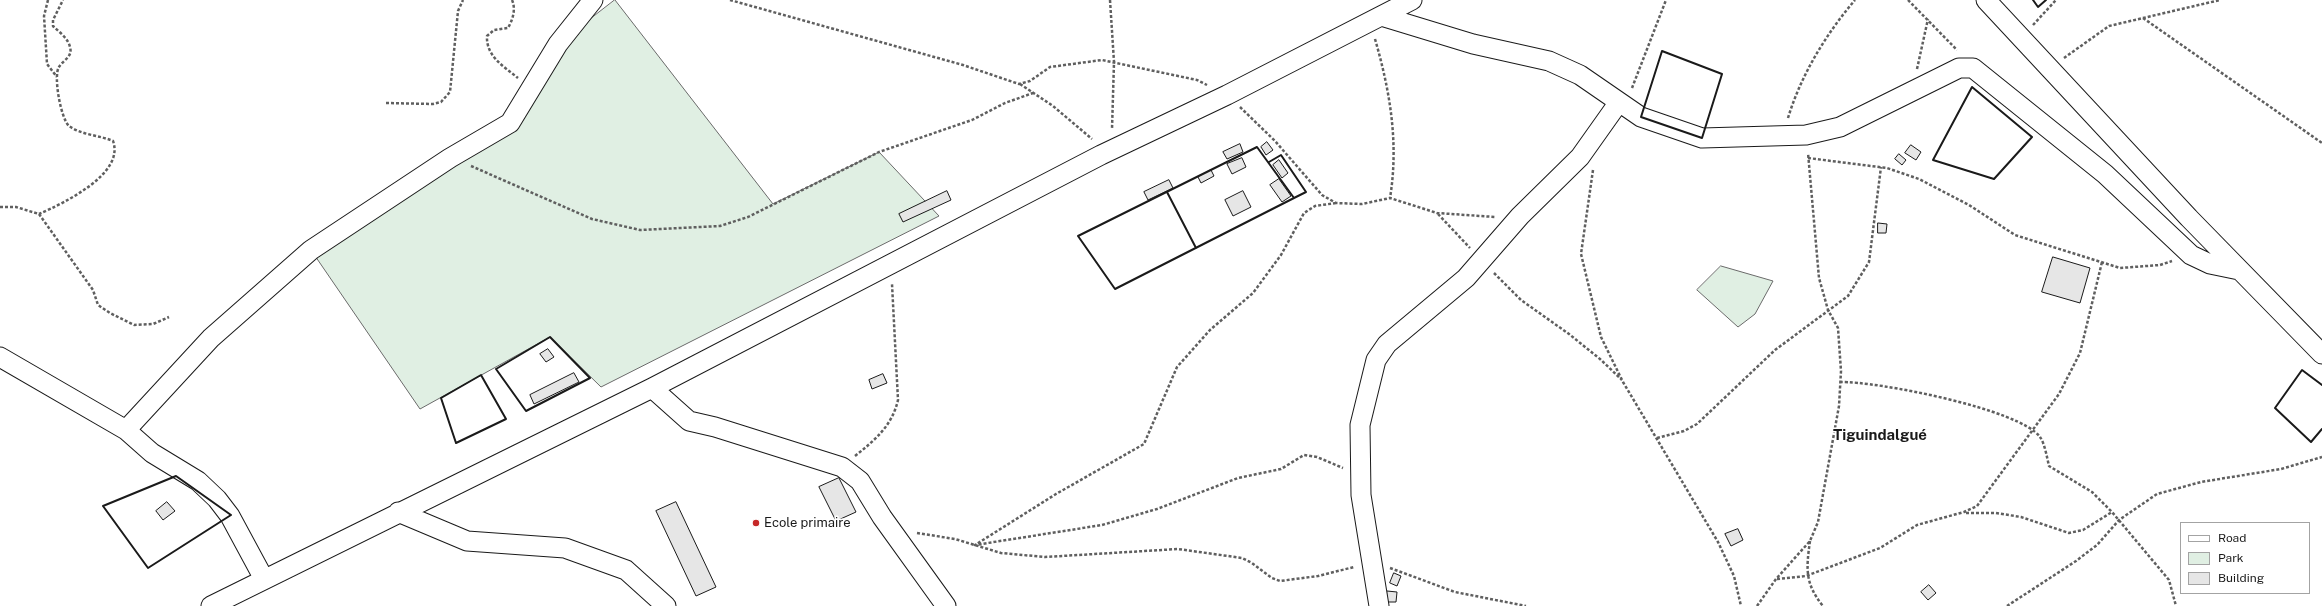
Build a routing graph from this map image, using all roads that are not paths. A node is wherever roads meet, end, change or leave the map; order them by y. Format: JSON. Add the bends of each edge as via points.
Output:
{"nodes":[{"id":1,"x":593,"y":0,"type":"edge"},
{"id":2,"x":1412,"y":0,"type":"edge"},
{"id":3,"x":1986,"y":0,"type":"edge"},
{"id":4,"x":1376,"y":19,"type":"junction"},
{"id":5,"x":1619,"y":102,"type":"junction"},
{"id":6,"x":2239,"y":270,"type":"junction"},
{"id":7,"x":2322,"y":354,"type":"edge"},
{"id":8,"x":0,"y":357,"type":"edge"},
{"id":9,"x":652,"y":388,"type":"junction"},
{"id":10,"x":126,"y":430,"type":"junction"},
{"id":11,"x":398,"y":512,"type":"junction"},
{"id":12,"x":264,"y":579,"type":"junction"},
{"id":13,"x":211,"y":606,"type":"edge"},
{"id":14,"x":666,"y":606,"type":"edge"},
{"id":15,"x":946,"y":606,"type":"edge"},
{"id":16,"x":1379,"y":606,"type":"edge"}],
"edges":[{"from":1,"to":10,"type":"street","via":[[558,44],[535,86],[510,123],[450,158],[311,250],[211,338]]},
{"from":2,"to":4,"type":"street"},
{"from":3,"to":6,"type":"street"},
{"from":4,"to":5,"type":"street","via":[[1549,62],[1580,75]]},
{"from":4,"to":9,"type":"street","via":[[1227,95],[1111,150]]},
{"from":5,"to":6,"type":"street","via":[[1641,117],[1702,138],[1806,135],[1840,127],[1959,68],[1973,68],[2105,174],[2191,255],[2210,264]]},
{"from":5,"to":16,"type":"street","via":[[1580,157],[1520,216],[1466,278],[1387,344],[1376,360],[1360,425],[1360,495]]},
{"from":6,"to":7,"type":"street"},
{"from":8,"to":10,"type":"street"},
{"from":9,"to":11,"type":"street"},
{"from":9,"to":15,"type":"street","via":[[689,421],[716,426],[842,467],[860,481]]},
{"from":10,"to":12,"type":"street","via":[[152,453],[198,481],[217,499],[230,516]]},
{"from":11,"to":12,"type":"street"},
{"from":11,"to":14,"type":"street","via":[[468,541],[565,548],[626,570]]},
{"from":12,"to":13,"type":"street"}]}
